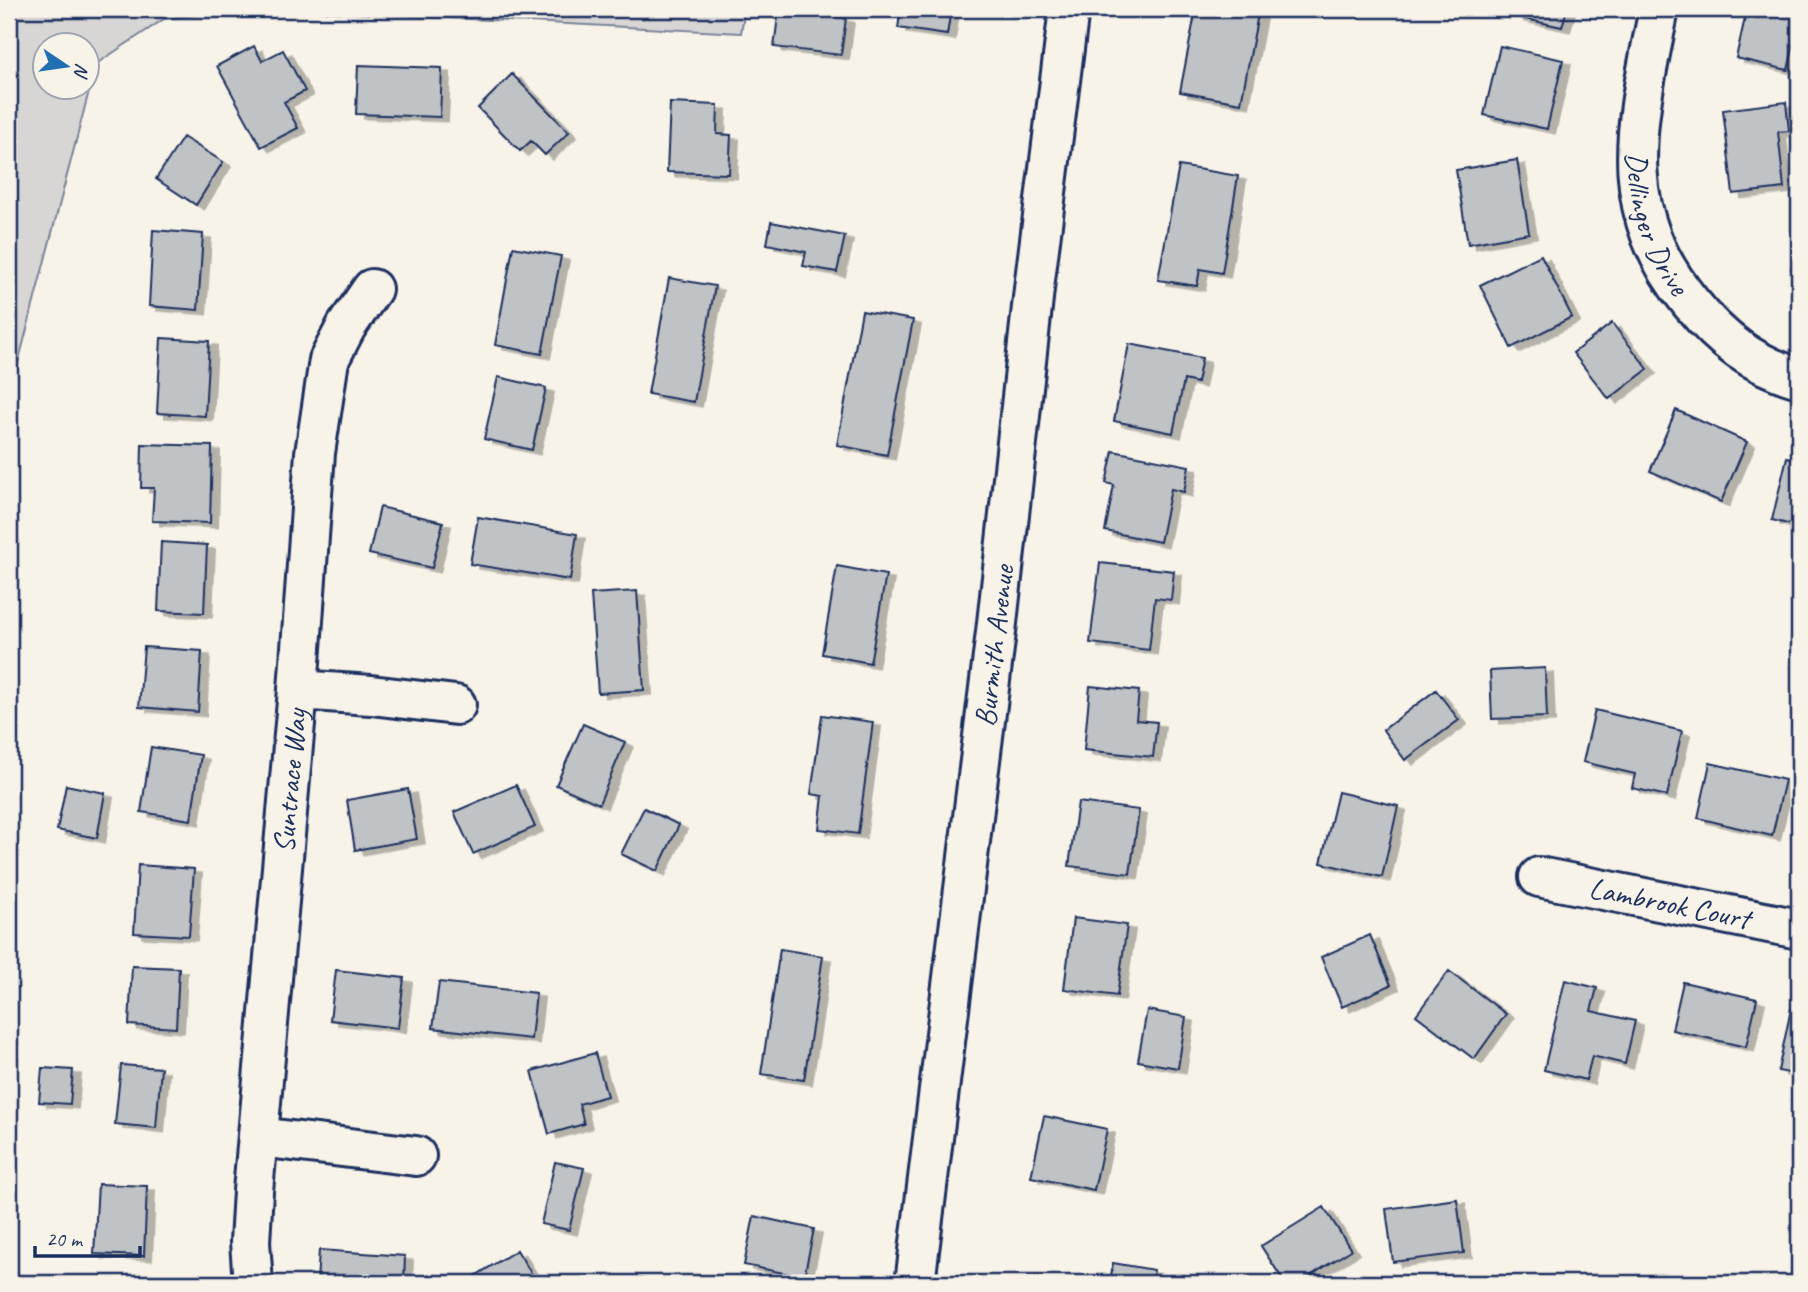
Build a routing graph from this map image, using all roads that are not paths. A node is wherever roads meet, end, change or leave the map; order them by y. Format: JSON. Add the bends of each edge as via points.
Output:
{"nodes":[{"id":1,"x":1069,"y":9,"type":"edge"},
{"id":2,"x":1659,"y":9,"type":"edge"},
{"id":3,"x":372,"y":289,"type":"dead end"},
{"id":4,"x":1799,"y":378,"type":"edge"},
{"id":5,"x":298,"y":690,"type":"junction"},
{"id":6,"x":456,"y":705,"type":"dead end"},
{"id":7,"x":1539,"y":877,"type":"dead end"},
{"id":8,"x":1799,"y":929,"type":"edge"},
{"id":9,"x":259,"y":1137,"type":"junction"},
{"id":10,"x":416,"y":1156,"type":"dead end"},
{"id":11,"x":253,"y":1283,"type":"edge"},
{"id":12,"x":915,"y":1283,"type":"edge"}],
"edges":[{"from":1,"to":12,"type":"street","name":"Burmith Avenue"},
{"from":2,"to":4,"type":"street","name":"Dellinger Drive","via":[[1636,138],[1644,221],[1673,281],[1710,326],[1744,355]]},
{"from":3,"to":5,"type":"street","name":"Suntrace Way","via":[[329,360],[315,453]]},
{"from":5,"to":6,"type":"street"},
{"from":5,"to":9,"type":"street","name":"Suntrace Way"},
{"from":7,"to":8,"type":"street","name":"Lambrook Court"},
{"from":9,"to":10,"type":"street"},
{"from":9,"to":11,"type":"street","name":"Suntrace Way","via":[[250,1242]]}]}
